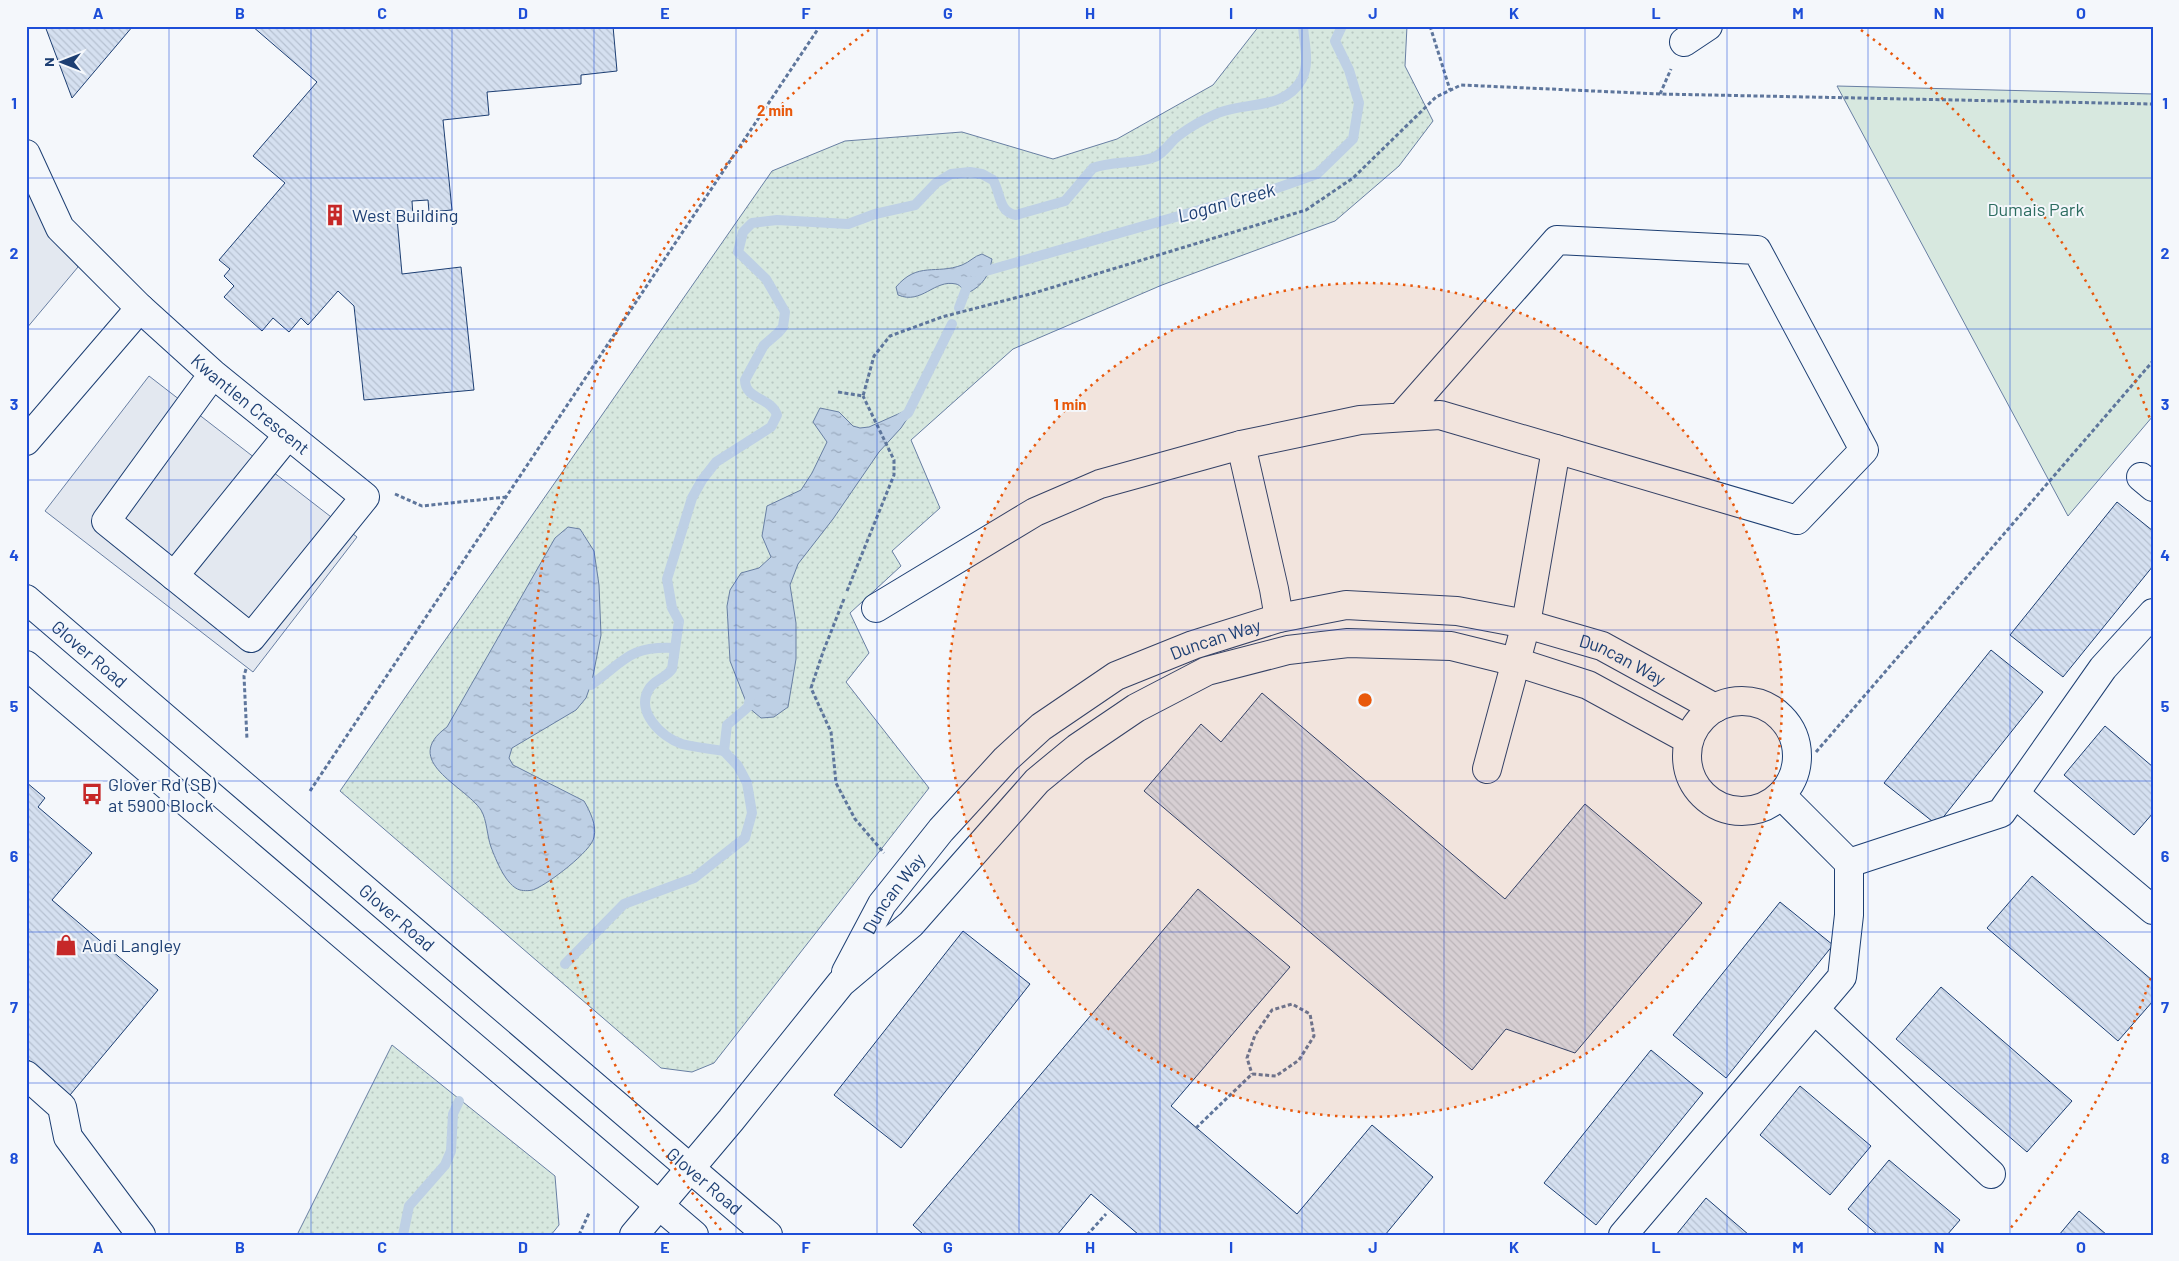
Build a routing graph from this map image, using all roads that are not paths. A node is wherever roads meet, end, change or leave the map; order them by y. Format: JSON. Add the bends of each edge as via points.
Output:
{"nodes":[{"id":1,"x":1708,"y":26,"type":"edge"},
{"id":2,"x":1684,"y":42,"type":"dead end"},
{"id":3,"x":26,"y":154,"type":"edge"},
{"id":4,"x":140,"y":308,"type":"junction"},
{"id":5,"x":214,"y":374,"type":"junction"},
{"id":6,"x":1401,"y":417,"type":"junction"},
{"id":7,"x":288,"y":434,"type":"junction"},
{"id":8,"x":26,"y":441,"type":"edge"},
{"id":9,"x":1241,"y":445,"type":"junction"},
{"id":10,"x":1556,"y":449,"type":"junction"},
{"id":11,"x":174,"y":576,"type":"junction"},
{"id":12,"x":26,"y":599,"type":"edge"},
{"id":13,"x":876,"y":608,"type":"dead end"},
{"id":14,"x":2153,"y":614,"type":"edge"},
{"id":15,"x":1279,"y":618,"type":"junction"},
{"id":16,"x":1526,"y":624,"type":"junction"},
{"id":17,"x":1516,"y":662,"type":"junction"},
{"id":18,"x":26,"y":665,"type":"edge"},
{"id":19,"x":1716,"y":708,"type":"junction"},
{"id":20,"x":1689,"y":740,"type":"junction"},
{"id":21,"x":1487,"y":769,"type":"dead end"},
{"id":22,"x":2014,"y":794,"type":"junction"},
{"id":23,"x":1781,"y":795,"type":"junction"},
{"id":24,"x":1849,"y":863,"type":"junction"},
{"id":25,"x":2153,"y":910,"type":"edge"},
{"id":26,"x":841,"y":983,"type":"junction"},
{"id":27,"x":1815,"y":1010,"type":"junction"},
{"id":28,"x":26,"y":1075,"type":"edge"},
{"id":29,"x":690,"y":1168,"type":"junction"},
{"id":30,"x":1991,"y":1174,"type":"dead end"},
{"id":31,"x":660,"y":1204,"type":"junction"},
{"id":32,"x":141,"y":1235,"type":"edge"},
{"id":33,"x":634,"y":1235,"type":"edge"},
{"id":34,"x":694,"y":1235,"type":"edge"},
{"id":35,"x":768,"y":1235,"type":"edge"},
{"id":36,"x":1623,"y":1235,"type":"edge"}],
"edges":[{"from":1,"to":2,"type":"street"},
{"from":3,"to":4,"type":"street","name":"Kwantlen Crescent","via":[[60,228]]},
{"from":4,"to":5,"type":"street","name":"Kwantlen Crescent"},
{"from":4,"to":8,"type":"street"},
{"from":5,"to":7,"type":"street","name":"Kwantlen Crescent"},
{"from":5,"to":11,"type":"street","via":[[106,521]]},
{"from":6,"to":9,"type":"street","via":[[1360,420]]},
{"from":6,"to":10,"type":"street","via":[[1440,415]]},
{"from":6,"to":10,"type":"street","via":[[1557,240],[1757,250],[1864,450],[1797,520]]},
{"from":7,"to":11,"type":"street"},
{"from":7,"to":11,"type":"street","name":"Kwantlen Crescent","via":[[365,497],[251,638]]},
{"from":9,"to":13,"type":"street","via":[[1100,484],[1035,512]]},
{"from":9,"to":15,"type":"street"},
{"from":10,"to":16,"type":"street"},
{"from":12,"to":29,"type":"street","name":"Glover Road"},
{"from":14,"to":22,"type":"street","via":[[2103,668]]},
{"from":15,"to":16,"type":"street","name":"Duncan Way","via":[[1346,605],[1457,611]]},
{"from":15,"to":26,"type":"street","name":"Duncan Way","via":[[1193,644],[1116,676],[1041,727],[1006,759],[941,830],[882,904]]},
{"from":16,"to":17,"type":"street"},
{"from":16,"to":19,"type":"street","name":"Duncan Way","via":[[1602,646]]},
{"from":17,"to":20,"type":"street","name":"Duncan Way","via":[[1588,685]]},
{"from":17,"to":21,"type":"street"},
{"from":17,"to":26,"type":"street","name":"Duncan Way","via":[[1451,646],[1348,643],[1288,650],[1207,671],[1136,708],[1037,781],[911,924]]},
{"from":18,"to":31,"type":"street"},
{"from":19,"to":20,"type":"street","via":[[1698,723]]},
{"from":19,"to":23,"type":"street","via":[[1745,701],[1762,705],[1778,714],[1790,728],[1796,745],[1797,763],[1792,780]]},
{"from":20,"to":23,"type":"street","via":[[1687,758],[1691,775],[1700,791],[1714,803],[1730,810],[1749,811],[1766,806]]},
{"from":22,"to":24,"type":"street","via":[[2001,813]]},
{"from":22,"to":25,"type":"street"},
{"from":23,"to":24,"type":"street"},
{"from":24,"to":27,"type":"street","via":[[1849,915],[1842,977]]},
{"from":26,"to":29,"type":"street","name":"Duncan Way"},
{"from":27,"to":30,"type":"street"},
{"from":27,"to":36,"type":"street"},
{"from":28,"to":32,"type":"street","via":[[62,1107],[68,1137]]},
{"from":29,"to":31,"type":"street","name":"Duncan Way"},
{"from":29,"to":35,"type":"street","name":"Glover Road"},
{"from":31,"to":33,"type":"street","name":"Duncan Way"},
{"from":31,"to":34,"type":"street"}]}
